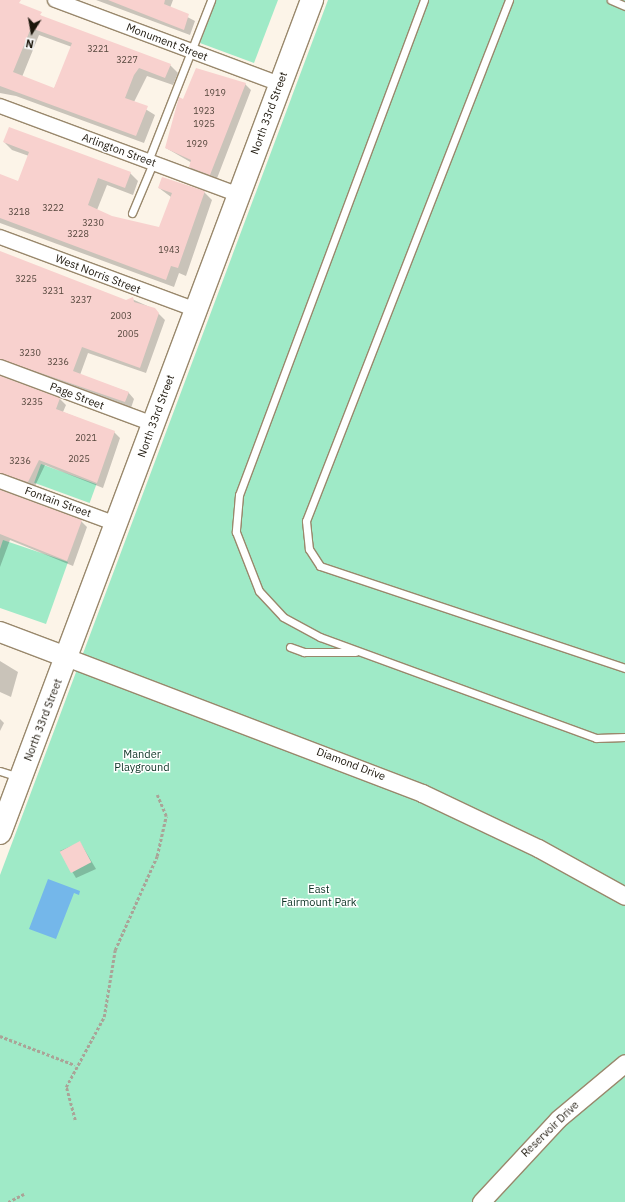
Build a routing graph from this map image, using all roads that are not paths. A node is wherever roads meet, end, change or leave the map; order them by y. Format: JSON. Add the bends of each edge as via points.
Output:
{"nodes":[{"id":1,"x":55,"y":0,"type":"edge"},
{"id":2,"x":211,"y":0,"type":"edge"},
{"id":3,"x":312,"y":0,"type":"edge"},
{"id":4,"x":424,"y":0,"type":"edge"},
{"id":5,"x":509,"y":0,"type":"edge"},
{"id":6,"x":611,"y":0,"type":"edge"},
{"id":7,"x":625,"y":6,"type":"edge"},
{"id":8,"x":191,"y":51,"type":"junction"},
{"id":9,"x":280,"y":84,"type":"junction"},
{"id":10,"x":0,"y":106,"type":"edge"},
{"id":11,"x":151,"y":162,"type":"junction"},
{"id":12,"x":239,"y":195,"type":"junction"},
{"id":13,"x":132,"y":213,"type":"dead end"},
{"id":14,"x":0,"y":237,"type":"edge"},
{"id":15,"x":196,"y":310,"type":"junction"},
{"id":16,"x":0,"y":367,"type":"edge"},
{"id":17,"x":153,"y":424,"type":"junction"},
{"id":18,"x":0,"y":481,"type":"edge"},
{"id":19,"x":116,"y":524,"type":"junction"},
{"id":20,"x":0,"y":632,"type":"edge"},
{"id":21,"x":290,"y":648,"type":"dead end"},
{"id":22,"x":361,"y":652,"type":"junction"},
{"id":23,"x":66,"y":657,"type":"junction"},
{"id":24,"x":625,"y":668,"type":"edge"},
{"id":25,"x":625,"y":737,"type":"edge"},
{"id":26,"x":0,"y":771,"type":"edge"},
{"id":27,"x":21,"y":778,"type":"junction"},
{"id":28,"x":0,"y":833,"type":"edge"},
{"id":29,"x":625,"y":896,"type":"edge"},
{"id":30,"x":625,"y":1063,"type":"edge"},
{"id":31,"x":481,"y":1202,"type":"edge"}],
"edges":[{"from":1,"to":8,"type":"street","name":"Monument Street"},
{"from":2,"to":8,"type":"lane"},
{"from":3,"to":9,"type":"main road","name":"North 33rd Street"},
{"from":4,"to":22,"type":"lane","via":[[238,495],[236,532],[259,591],[283,617],[320,637]]},
{"from":5,"to":24,"type":"lane","via":[[306,521],[309,548],[320,566]]},
{"from":6,"to":7,"type":"lane"},
{"from":8,"to":9,"type":"street","name":"Monument Street"},
{"from":8,"to":11,"type":"lane"},
{"from":9,"to":12,"type":"main road","name":"North 33rd Street"},
{"from":10,"to":11,"type":"street","name":"Arlington Street"},
{"from":11,"to":12,"type":"street","name":"Arlington Street"},
{"from":11,"to":13,"type":"lane"},
{"from":12,"to":15,"type":"main road","name":"North 33rd Street"},
{"from":14,"to":15,"type":"street","name":"West Norris Street"},
{"from":15,"to":17,"type":"main road","name":"North 33rd Street"},
{"from":16,"to":17,"type":"street","name":"Page Street"},
{"from":17,"to":19,"type":"main road","name":"North 33rd Street"},
{"from":18,"to":19,"type":"street","name":"Fontain Street"},
{"from":19,"to":23,"type":"main road","name":"North 33rd Street"},
{"from":20,"to":23,"type":"main road"},
{"from":21,"to":22,"type":"lane","via":[[304,652]]},
{"from":22,"to":25,"type":"lane","via":[[596,738]]},
{"from":23,"to":27,"type":"main road","name":"North 33rd Street"},
{"from":23,"to":29,"type":"street","name":"Diamond Drive","via":[[386,777],[507,832]]},
{"from":26,"to":27,"type":"lane"},
{"from":27,"to":28,"type":"main road","name":"North 33rd Street"},
{"from":30,"to":31,"type":"street","name":"Reservoir Drive","via":[[558,1119]]}]}
